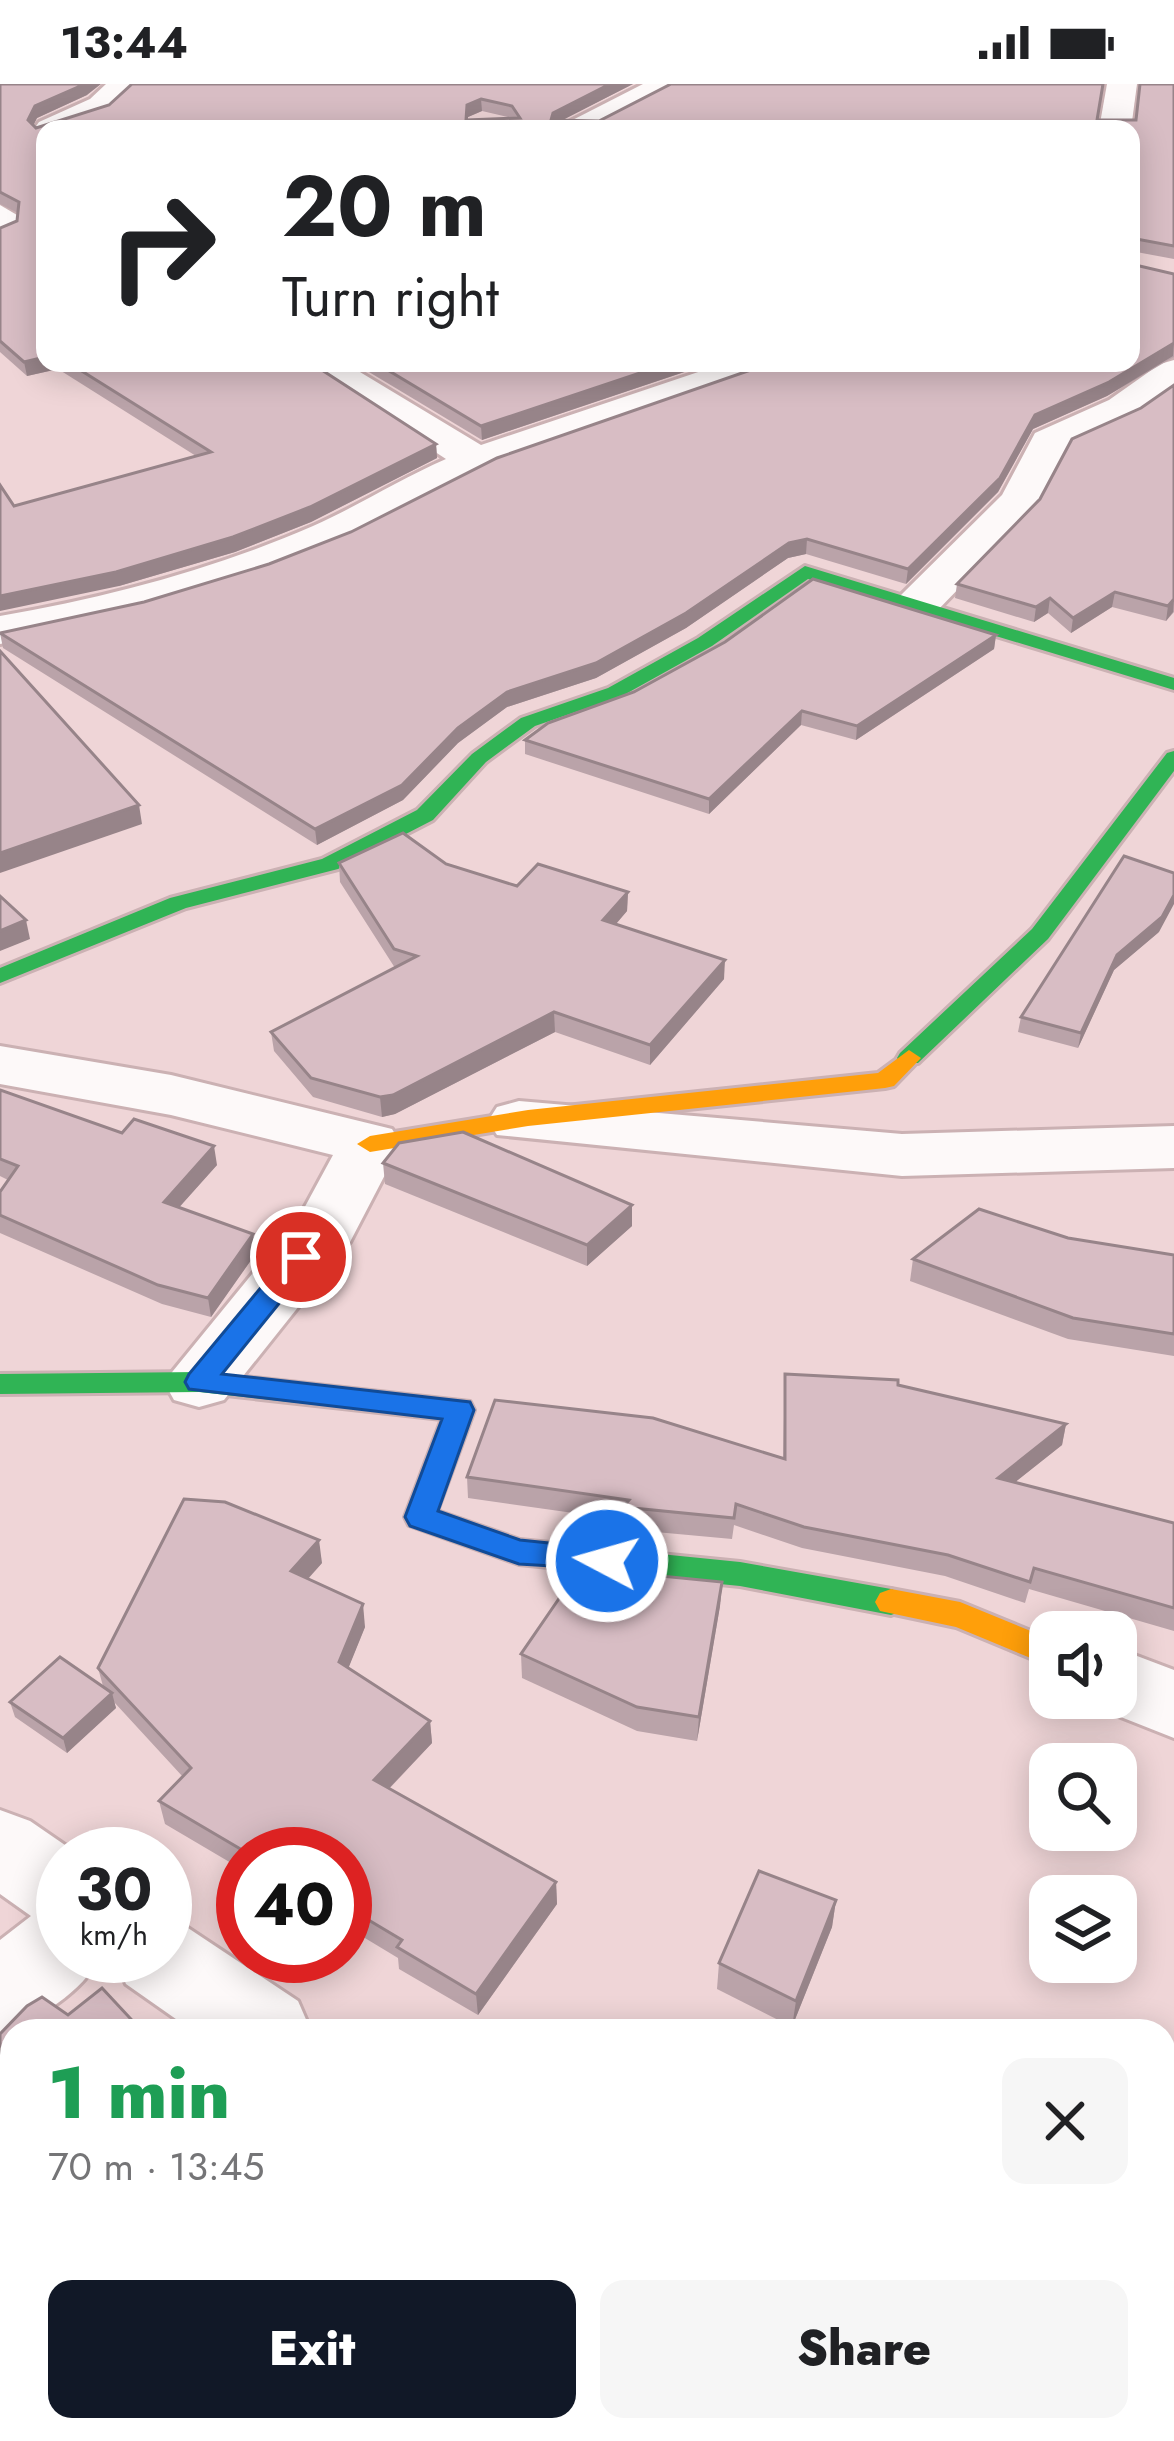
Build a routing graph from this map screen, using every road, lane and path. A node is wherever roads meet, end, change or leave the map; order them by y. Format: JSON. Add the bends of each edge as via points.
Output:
{"nodes":[{"id":1,"x":123,"y":84,"type":"edge"},
{"id":2,"x":668,"y":84,"type":"edge"},
{"id":3,"x":1122,"y":84,"type":"edge"},
{"id":4,"x":69,"y":120,"type":"edge"},
{"id":5,"x":590,"y":120,"type":"edge"},
{"id":6,"x":1116,"y":120,"type":"edge"},
{"id":7,"x":0,"y":215,"type":"edge"},
{"id":8,"x":0,"y":230,"type":"edge"},
{"id":9,"x":333,"y":372,"type":"edge"},
{"id":10,"x":739,"y":372,"type":"edge"},
{"id":11,"x":1174,"y":372,"type":"edge"},
{"id":12,"x":477,"y":460,"type":"junction"},
{"id":13,"x":916,"y":606,"type":"junction"},
{"id":14,"x":0,"y":630,"type":"edge"},
{"id":15,"x":1174,"y":684,"type":"edge"},
{"id":16,"x":1174,"y":757,"type":"edge"},
{"id":17,"x":0,"y":976,"type":"edge"},
{"id":18,"x":0,"y":1065,"type":"edge"},
{"id":19,"x":513,"y":1121,"type":"junction"},
{"id":20,"x":370,"y":1144,"type":"junction"},
{"id":21,"x":1174,"y":1147,"type":"edge"},
{"id":22,"x":199,"y":1382,"type":"junction"},
{"id":23,"x":0,"y":1384,"type":"edge"},
{"id":24,"x":1029,"y":1644,"type":"edge"},
{"id":25,"x":1137,"y":1690,"type":"edge"},
{"id":26,"x":1174,"y":1705,"type":"edge"},
{"id":27,"x":0,"y":1847,"type":"edge"},
{"id":28,"x":36,"y":1872,"type":"edge"},
{"id":29,"x":36,"y":1965,"type":"edge"},
{"id":30,"x":192,"y":1980,"type":"edge"},
{"id":31,"x":0,"y":1994,"type":"edge"},
{"id":32,"x":249,"y":2019,"type":"edge"}],
"edges":[{"from":1,"to":4,"type":"street","via":[[101,106]]},
{"from":2,"to":5,"type":"street"},
{"from":3,"to":6,"type":"street"},
{"from":7,"to":8,"type":"street"},
{"from":9,"to":12,"type":"street"},
{"from":10,"to":12,"type":"street"},
{"from":11,"to":13,"type":"street","via":[[1123,409],[1050,442],[1020,501]]},
{"from":12,"to":14,"type":"street","via":[[231,575]]},
{"from":13,"to":15,"type":"street"},
{"from":13,"to":17,"type":"street","via":[[805,572],[615,692],[528,722],[479,758],[425,815],[330,864],[178,903]]},
{"from":16,"to":19,"type":"street","via":[[1040,934],[885,1080]]},
{"from":18,"to":20,"type":"street","via":[[170,1095]]},
{"from":19,"to":20,"type":"street"},
{"from":19,"to":21,"type":"street","via":[[902,1154]]},
{"from":20,"to":22,"type":"street","via":[[327,1226]]},
{"from":22,"to":23,"type":"street"},
{"from":22,"to":24,"type":"street","via":[[460,1410],[420,1517],[519,1552],[740,1574],[960,1615]]},
{"from":25,"to":26,"type":"street"},
{"from":27,"to":28,"type":"street"},
{"from":29,"to":31,"type":"street"},
{"from":30,"to":32,"type":"street"}]}
